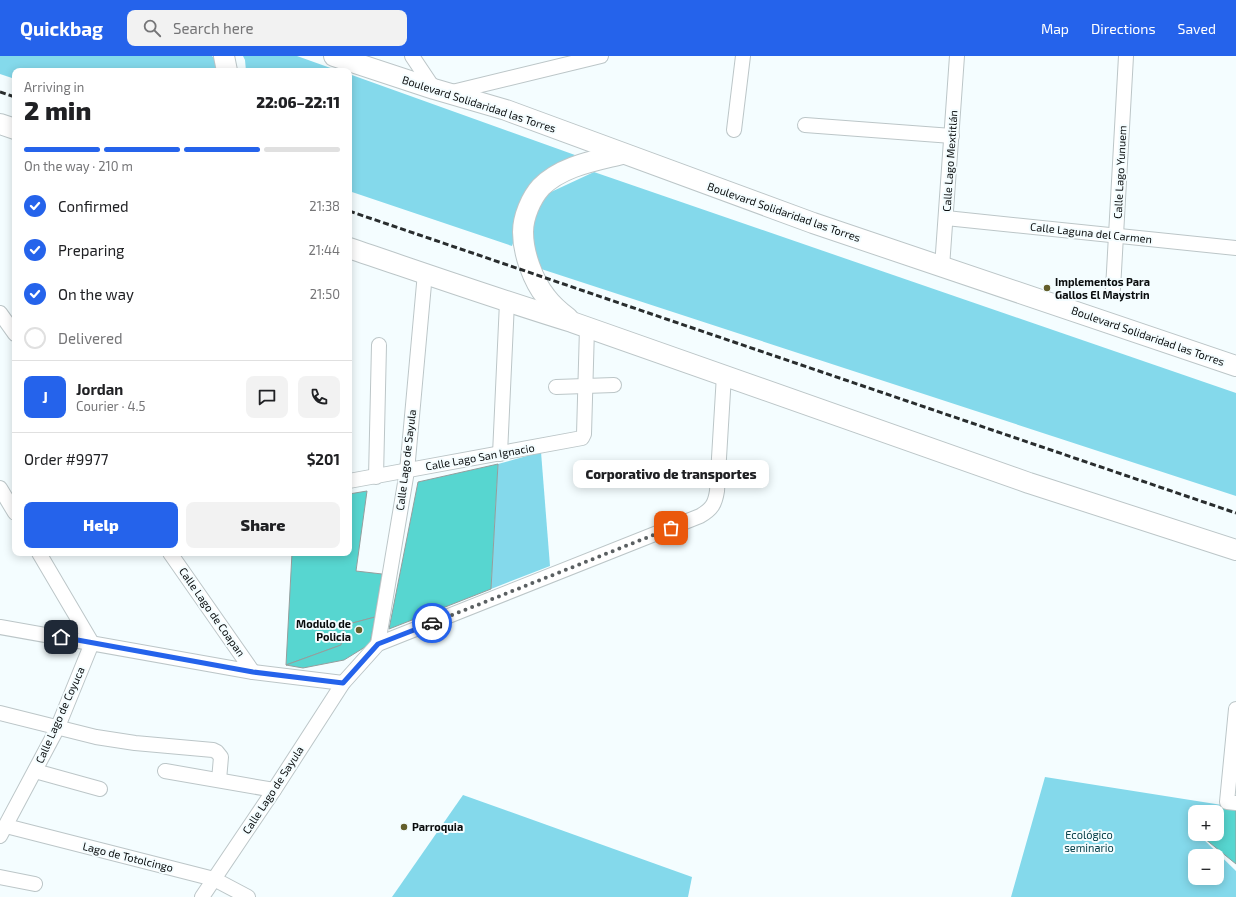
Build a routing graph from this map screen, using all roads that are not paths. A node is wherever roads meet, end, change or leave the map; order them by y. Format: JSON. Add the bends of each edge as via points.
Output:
{"nodes":[{"id":1,"x":224,"y":56,"type":"edge"},
{"id":2,"x":334,"y":56,"type":"edge"},
{"id":3,"x":412,"y":56,"type":"edge"},
{"id":4,"x":601,"y":56,"type":"edge"},
{"id":5,"x":743,"y":56,"type":"edge"},
{"id":6,"x":958,"y":56,"type":"edge"},
{"id":7,"x":1126,"y":56,"type":"edge"},
{"id":8,"x":227,"y":68,"type":"edge"},
{"id":9,"x":440,"y":91,"type":"junction"},
{"id":10,"x":0,"y":124,"type":"edge"},
{"id":11,"x":805,"y":125,"type":"dead end"},
{"id":12,"x":12,"y":128,"type":"edge"},
{"id":13,"x":734,"y":130,"type":"dead end"},
{"id":14,"x":952,"y":136,"type":"junction"},
{"id":15,"x":622,"y":154,"type":"junction"},
{"id":16,"x":946,"y":218,"type":"junction"},
{"id":17,"x":1116,"y":235,"type":"junction"},
{"id":18,"x":1236,"y":248,"type":"edge"},
{"id":19,"x":352,"y":249,"type":"edge"},
{"id":20,"x":942,"y":267,"type":"junction"},
{"id":21,"x":425,"y":273,"type":"junction"},
{"id":22,"x":1112,"y":289,"type":"dead end"},
{"id":23,"x":507,"y":302,"type":"junction"},
{"id":24,"x":5,"y":318,"type":"edge"},
{"id":25,"x":580,"y":325,"type":"junction"},
{"id":26,"x":12,"y":329,"type":"edge"},
{"id":27,"x":379,"y":346,"type":"dead end"},
{"id":28,"x":1236,"y":366,"type":"edge"},
{"id":29,"x":724,"y":376,"type":"junction"},
{"id":30,"x":614,"y":385,"type":"dead end"},
{"id":31,"x":586,"y":386,"type":"junction"},
{"id":32,"x":556,"y":387,"type":"dead end"},
{"id":33,"x":500,"y":454,"type":"junction"},
{"id":34,"x":407,"y":471,"type":"junction"},
{"id":35,"x":376,"y":477,"type":"junction"},
{"id":36,"x":352,"y":481,"type":"edge"},
{"id":37,"x":0,"y":488,"type":"edge"},
{"id":38,"x":12,"y":508,"type":"edge"},
{"id":39,"x":1236,"y":550,"type":"edge"},
{"id":40,"x":41,"y":556,"type":"edge"},
{"id":41,"x":172,"y":556,"type":"edge"},
{"id":42,"x":0,"y":627,"type":"edge"},
{"id":43,"x":92,"y":643,"type":"junction"},
{"id":44,"x":378,"y":644,"type":"junction"},
{"id":45,"x":253,"y":672,"type":"junction"},
{"id":46,"x":343,"y":683,"type":"junction"},
{"id":47,"x":1236,"y":709,"type":"edge"},
{"id":48,"x":0,"y":713,"type":"edge"},
{"id":49,"x":57,"y":728,"type":"junction"},
{"id":50,"x":36,"y":771,"type":"junction"},
{"id":51,"x":165,"y":771,"type":"dead end"},
{"id":52,"x":219,"y":780,"type":"junction"},
{"id":53,"x":100,"y":789,"type":"dead end"},
{"id":54,"x":274,"y":790,"type":"junction"},
{"id":55,"x":1232,"y":802,"type":"edge"},
{"id":56,"x":6,"y":811,"type":"edge"},
{"id":57,"x":3,"y":831,"type":"edge"},
{"id":58,"x":0,"y":877,"type":"edge"},
{"id":59,"x":214,"y":879,"type":"junction"},
{"id":60,"x":36,"y":884,"type":"dead end"},
{"id":61,"x":202,"y":897,"type":"edge"},
{"id":62,"x":248,"y":897,"type":"edge"}],
"edges":[{"from":1,"to":8,"type":"main road"},
{"from":2,"to":9,"type":"main road","name":"Boulevard Solidaridad las Torres"},
{"from":3,"to":9,"type":"street"},
{"from":4,"to":9,"type":"street"},
{"from":5,"to":13,"type":"street"},
{"from":6,"to":14,"type":"street","name":"Calle Lago Mextitlán"},
{"from":7,"to":17,"type":"street","name":"Calle Lago Yunuem"},
{"from":9,"to":15,"type":"main road","name":"Boulevard Solidaridad las Torres","via":[[506,110]]},
{"from":10,"to":12,"type":"main road"},
{"from":11,"to":14,"type":"street"},
{"from":14,"to":16,"type":"street","name":"Calle Lago Mextitlán"},
{"from":15,"to":20,"type":"main road","name":"Boulevard Solidaridad las Torres"},
{"from":15,"to":25,"type":"main road","via":[[583,163],[551,180],[534,196],[525,219],[524,243],[533,275],[554,306]]},
{"from":16,"to":17,"type":"street","name":"Calle Laguna del Carmen"},
{"from":16,"to":20,"type":"street","name":"Calle Lago Mextitlán"},
{"from":17,"to":18,"type":"street","name":"Calle Laguna del Carmen"},
{"from":17,"to":22,"type":"street","name":"Calle Lago Yunuem"},
{"from":19,"to":21,"type":"main road"},
{"from":20,"to":28,"type":"main road","name":"Boulevard Solidaridad las Torres"},
{"from":21,"to":23,"type":"main road"},
{"from":21,"to":34,"type":"street","name":"Calle Lago de Sayula"},
{"from":23,"to":25,"type":"main road"},
{"from":23,"to":33,"type":"street"},
{"from":24,"to":26,"type":"street"},
{"from":25,"to":29,"type":"main road"},
{"from":25,"to":31,"type":"street"},
{"from":27,"to":35,"type":"street"},
{"from":29,"to":39,"type":"main road","via":[[1028,483]]},
{"from":29,"to":44,"type":"street","via":[[718,490],[714,504],[708,512]]},
{"from":30,"to":31,"type":"street"},
{"from":31,"to":32,"type":"street"},
{"from":31,"to":33,"type":"street","name":"Calle Lago San Ignacio","via":[[583,438]]},
{"from":33,"to":34,"type":"street","name":"Calle Lago San Ignacio"},
{"from":34,"to":35,"type":"street","name":"Calle Lago San Ignacio"},
{"from":34,"to":44,"type":"street","name":"Calle Lago de Sayula"},
{"from":35,"to":36,"type":"street","name":"Calle Lago San Ignacio"},
{"from":37,"to":38,"type":"street"},
{"from":40,"to":43,"type":"street"},
{"from":41,"to":45,"type":"street","name":"Calle Lago de Coapan"},
{"from":42,"to":43,"type":"street"},
{"from":43,"to":45,"type":"street"},
{"from":43,"to":49,"type":"street","name":"Calle Lago de Coyuca"},
{"from":44,"to":46,"type":"street","name":"Calle Lago de Sayula"},
{"from":45,"to":46,"type":"street"},
{"from":46,"to":54,"type":"street","name":"Calle Lago de Sayula"},
{"from":47,"to":55,"type":"street"},
{"from":48,"to":49,"type":"street"},
{"from":49,"to":50,"type":"street","name":"Calle Lago de Coyuca"},
{"from":49,"to":52,"type":"street","via":[[115,741],[213,750],[221,757]]},
{"from":50,"to":53,"type":"street"},
{"from":50,"to":56,"type":"street","name":"Calle Lago de Coyuca"},
{"from":51,"to":52,"type":"street"},
{"from":52,"to":54,"type":"street"},
{"from":54,"to":59,"type":"street","name":"Calle Lago de Sayula"},
{"from":56,"to":57,"type":"street","name":"Calle Lago de Coyuca"},
{"from":57,"to":59,"type":"street","name":"Lago de Totolcingo"},
{"from":58,"to":60,"type":"street"},
{"from":59,"to":61,"type":"street","name":"Calle Lago de Sayula"},
{"from":59,"to":62,"type":"street","name":"Lago de Totolcingo"}]}
